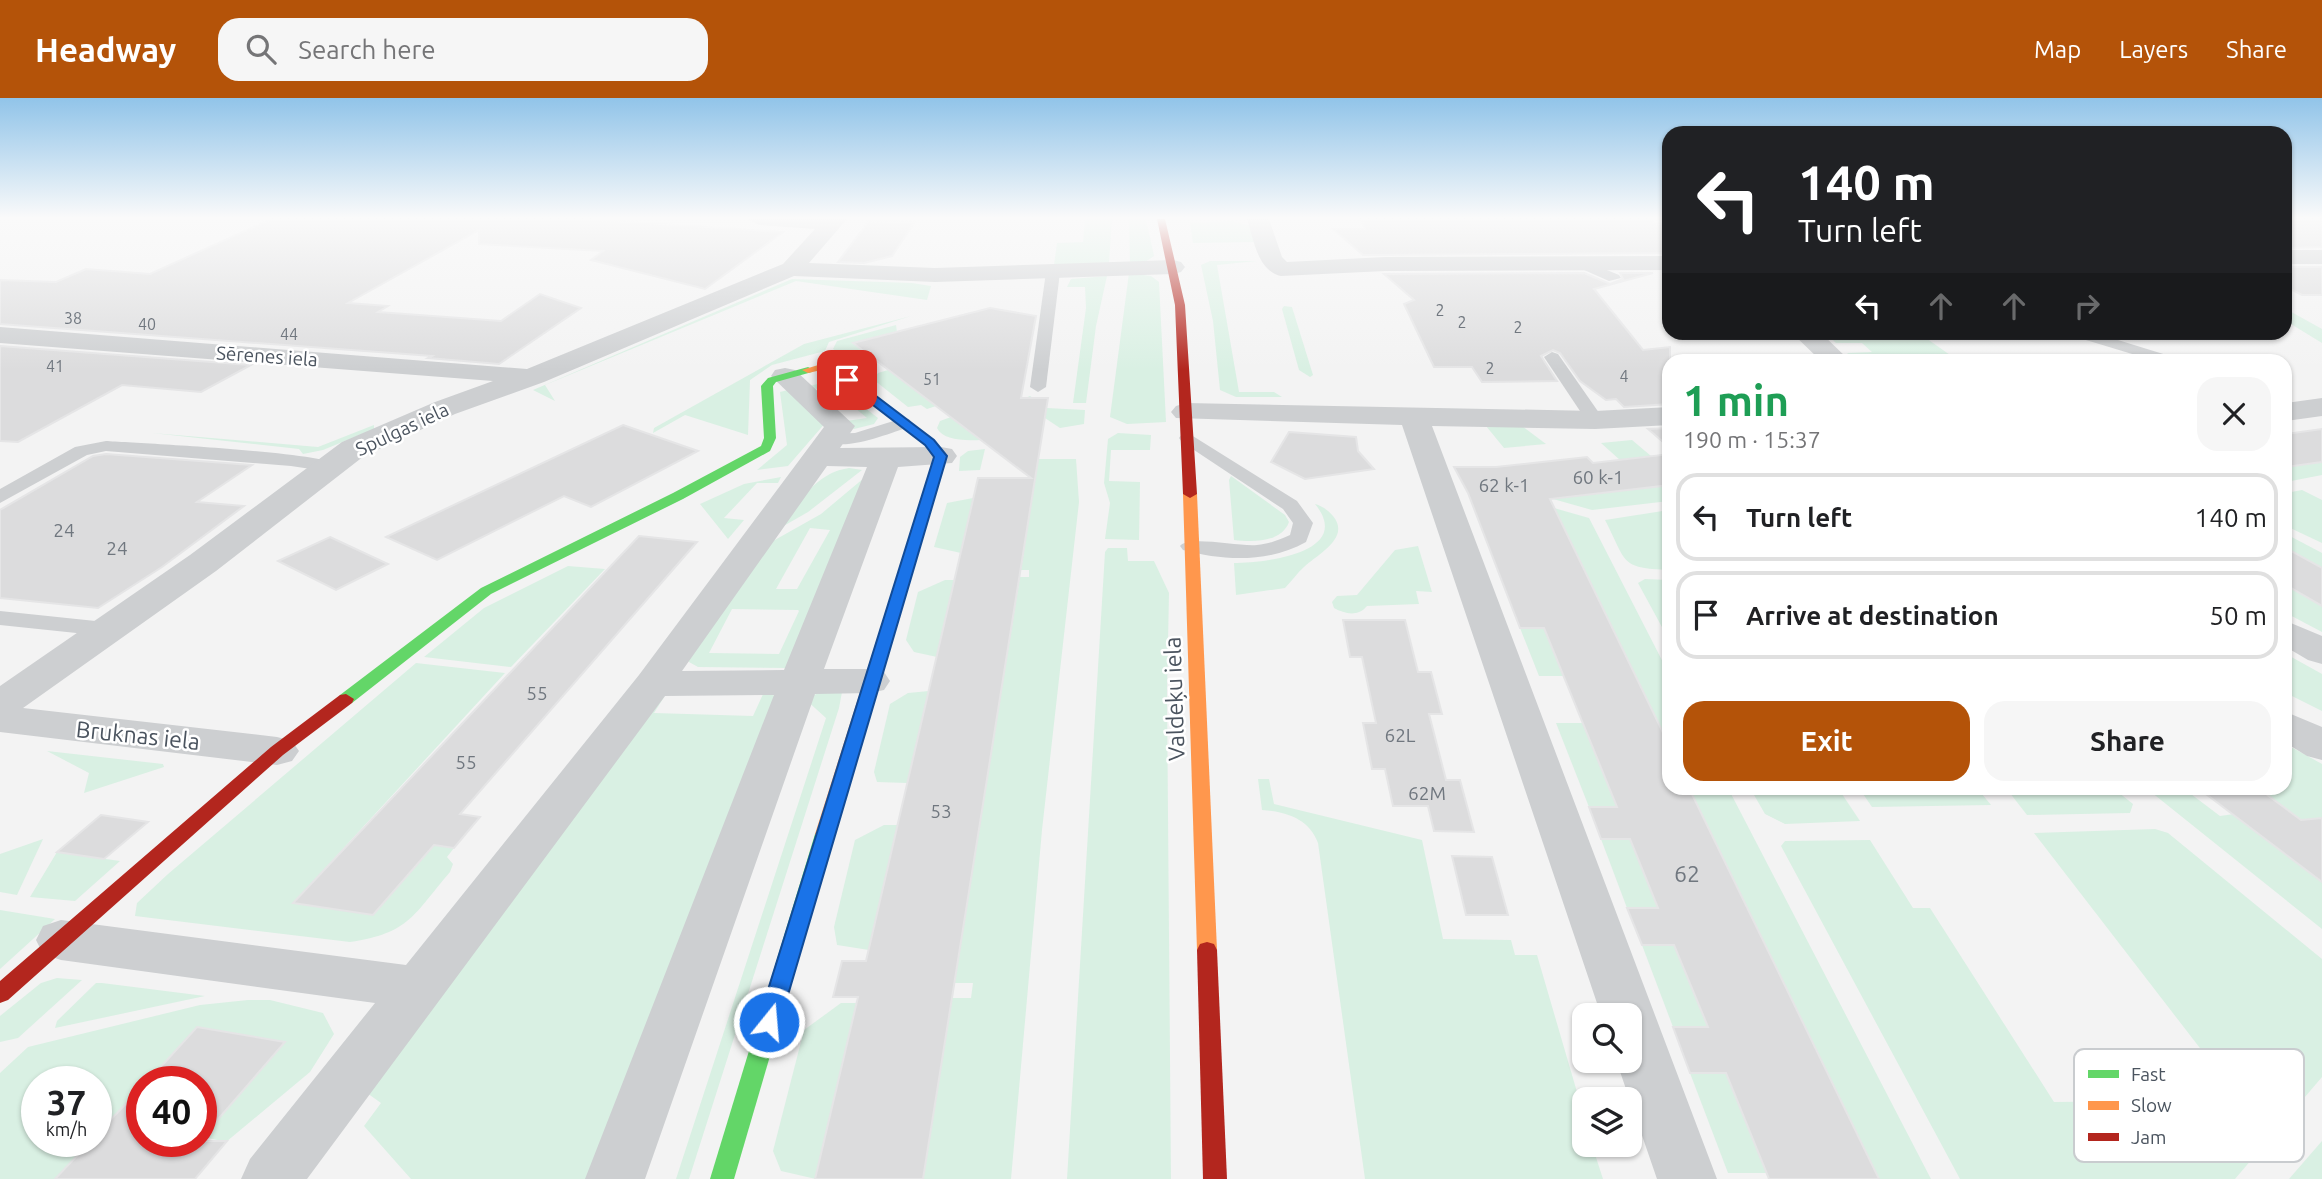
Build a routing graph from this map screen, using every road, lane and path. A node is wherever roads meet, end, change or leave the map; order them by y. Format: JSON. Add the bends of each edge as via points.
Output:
{"nodes":[{"id":1,"x":790,"y":269,"type":"edge"},
{"id":2,"x":796,"y":269,"type":"edge"},
{"id":3,"x":1114,"y":269,"type":"edge"},
{"id":4,"x":1173,"y":269,"type":"edge"},
{"id":5,"x":1595,"y":269,"type":"edge"},
{"id":6,"x":1053,"y":272,"type":"junction"},
{"id":7,"x":1614,"y":278,"type":"dead end"},
{"id":8,"x":0,"y":335,"type":"edge"},
{"id":9,"x":1813,"y":340,"type":"edge"},
{"id":10,"x":2101,"y":340,"type":"edge"},
{"id":11,"x":1828,"y":354,"type":"edge"},
{"id":12,"x":2147,"y":354,"type":"edge"},
{"id":13,"x":1552,"y":357,"type":"dead end"},
{"id":14,"x":534,"y":376,"type":"junction"},
{"id":15,"x":785,"y":376,"type":"junction"},
{"id":16,"x":1038,"y":387,"type":"dead end"},
{"id":17,"x":2322,"y":407,"type":"edge"},
{"id":18,"x":2292,"y":411,"type":"edge"},
{"id":19,"x":1413,"y":415,"type":"junction"},
{"id":20,"x":1662,"y":416,"type":"edge"},
{"id":21,"x":1595,"y":420,"type":"junction"},
{"id":22,"x":903,"y":423,"type":"junction"},
{"id":23,"x":1187,"y":425,"type":"junction"},
{"id":24,"x":825,"y":448,"type":"junction"},
{"id":25,"x":941,"y":456,"type":"junction"},
{"id":26,"x":886,"y":458,"type":"junction"},
{"id":27,"x":331,"y":466,"type":"junction"},
{"id":28,"x":0,"y":497,"type":"edge"},
{"id":29,"x":1190,"y":546,"type":"junction"},
{"id":30,"x":0,"y":618,"type":"edge"},
{"id":31,"x":105,"y":629,"type":"junction"},
{"id":32,"x":2292,"y":635,"type":"edge"},
{"id":33,"x":2322,"y":652,"type":"edge"},
{"id":34,"x":800,"y":680,"type":"junction"},
{"id":35,"x":870,"y":681,"type":"junction"},
{"id":36,"x":653,"y":684,"type":"junction"},
{"id":37,"x":0,"y":705,"type":"edge"},
{"id":38,"x":0,"y":719,"type":"edge"},
{"id":39,"x":2292,"y":728,"type":"edge"},
{"id":40,"x":2322,"y":746,"type":"edge"},
{"id":41,"x":277,"y":751,"type":"junction"},
{"id":42,"x":61,"y":940,"type":"junction"},
{"id":43,"x":421,"y":988,"type":"junction"},
{"id":44,"x":0,"y":994,"type":"edge"},
{"id":45,"x":1624,"y":1003,"type":"edge"},
{"id":46,"x":1642,"y":1053,"type":"edge"},
{"id":47,"x":271,"y":1179,"type":"edge"},
{"id":48,"x":615,"y":1179,"type":"edge"},
{"id":49,"x":722,"y":1179,"type":"edge"},
{"id":50,"x":1215,"y":1179,"type":"edge"},
{"id":51,"x":1687,"y":1179,"type":"edge"}],
"edges":[{"from":1,"to":14,"type":"street","name":"Spulgas iela"},
{"from":2,"to":6,"type":"street","via":[[867,276]]},
{"from":3,"to":6,"type":"street"},
{"from":4,"to":23,"type":"street","name":"Valdeķu iela"},
{"from":5,"to":7,"type":"lane"},
{"from":6,"to":16,"type":"lane"},
{"from":8,"to":14,"type":"street","name":"Sērenes iela"},
{"from":9,"to":11,"type":"street"},
{"from":10,"to":12,"type":"lane"},
{"from":13,"to":21,"type":"lane"},
{"from":14,"to":27,"type":"street","name":"Spulgas iela","via":[[389,431]]},
{"from":15,"to":22,"type":"street","via":[[828,365]]},
{"from":15,"to":24,"type":"street","via":[[840,426]]},
{"from":15,"to":41,"type":"street","via":[[767,386],[770,438],[766,448],[486,590]]},
{"from":17,"to":18,"type":"street"},
{"from":19,"to":21,"type":"street"},
{"from":19,"to":23,"type":"street"},
{"from":19,"to":45,"type":"street"},
{"from":20,"to":21,"type":"street"},
{"from":22,"to":24,"type":"lane"},
{"from":22,"to":25,"type":"street"},
{"from":23,"to":29,"type":"street","name":"Valdeķu iela"},
{"from":23,"to":29,"type":"lane","via":[[1290,505],[1303,523],[1299,538],[1275,549],[1240,553]]},
{"from":24,"to":26,"type":"street"},
{"from":24,"to":36,"type":"street"},
{"from":25,"to":26,"type":"street"},
{"from":25,"to":35,"type":"street"},
{"from":26,"to":34,"type":"street"},
{"from":27,"to":28,"type":"lane","via":[[106,446],[81,451]]},
{"from":27,"to":31,"type":"street","name":"Spulgas iela","via":[[203,563]]},
{"from":29,"to":50,"type":"street","name":"Valdeķu iela"},
{"from":30,"to":31,"type":"lane"},
{"from":31,"to":37,"type":"street","name":"Spulgas iela"},
{"from":32,"to":33,"type":"street"},
{"from":34,"to":35,"type":"street"},
{"from":34,"to":36,"type":"street"},
{"from":34,"to":48,"type":"street"},
{"from":35,"to":49,"type":"street"},
{"from":36,"to":43,"type":"street"},
{"from":38,"to":41,"type":"street","name":"Bruknas iela"},
{"from":39,"to":40,"type":"street"},
{"from":41,"to":42,"type":"street"},
{"from":42,"to":43,"type":"street"},
{"from":42,"to":44,"type":"street"},
{"from":43,"to":47,"type":"street"},
{"from":46,"to":51,"type":"street"}]}
